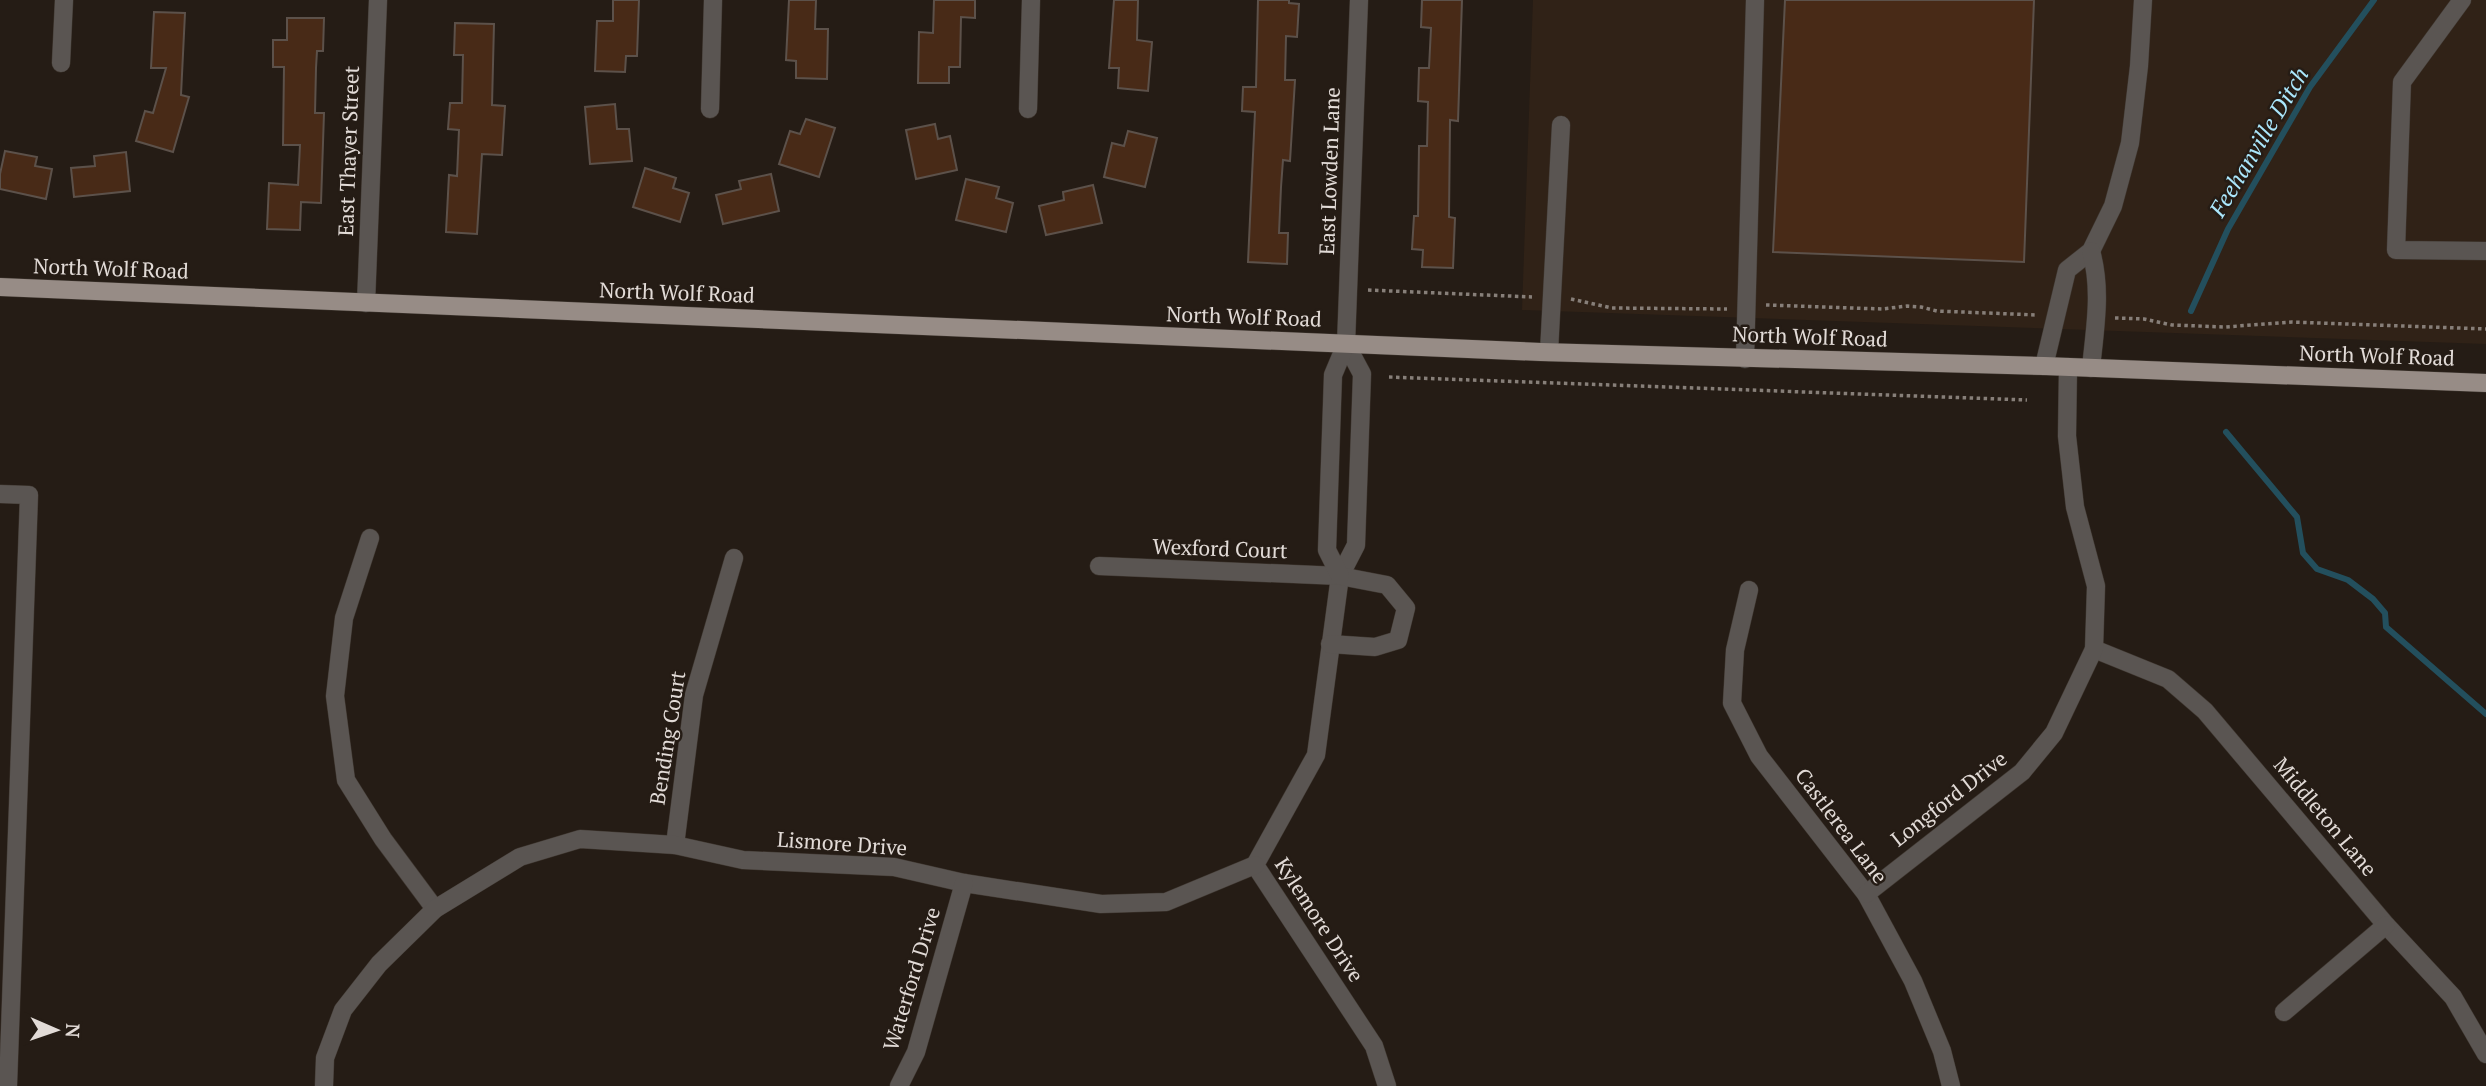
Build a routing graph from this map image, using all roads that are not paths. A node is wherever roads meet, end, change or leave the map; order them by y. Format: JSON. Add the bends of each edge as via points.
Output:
{"nodes":[{"id":1,"x":64,"y":0,"type":"edge"},
{"id":2,"x":378,"y":0,"type":"edge"},
{"id":3,"x":713,"y":0,"type":"edge"},
{"id":4,"x":1031,"y":0,"type":"edge"},
{"id":5,"x":1359,"y":0,"type":"edge"},
{"id":6,"x":1755,"y":0,"type":"edge"},
{"id":7,"x":2143,"y":0,"type":"edge"},
{"id":8,"x":2462,"y":0,"type":"edge"},
{"id":9,"x":61,"y":63,"type":"dead end"},
{"id":10,"x":710,"y":109,"type":"dead end"},
{"id":11,"x":1028,"y":109,"type":"dead end"},
{"id":12,"x":1561,"y":125,"type":"dead end"},
{"id":13,"x":2091,"y":251,"type":"junction"},
{"id":14,"x":2486,"y":251,"type":"edge"},
{"id":15,"x":0,"y":288,"type":"edge"},
{"id":16,"x":366,"y":303,"type":"junction"},
{"id":17,"x":1346,"y":344,"type":"junction"},
{"id":18,"x":1549,"y":352,"type":"junction"},
{"id":19,"x":1745,"y":359,"type":"junction"},
{"id":20,"x":2045,"y":366,"type":"junction"},
{"id":21,"x":2068,"y":367,"type":"junction"},
{"id":22,"x":2091,"y":368,"type":"junction"},
{"id":23,"x":2486,"y":383,"type":"edge"},
{"id":24,"x":0,"y":494,"type":"edge"},
{"id":25,"x":370,"y":538,"type":"dead end"},
{"id":26,"x":734,"y":558,"type":"dead end"},
{"id":27,"x":1099,"y":566,"type":"dead end"},
{"id":28,"x":1340,"y":576,"type":"junction"},
{"id":29,"x":1749,"y":590,"type":"dead end"},
{"id":30,"x":1330,"y":644,"type":"junction"},
{"id":31,"x":2094,"y":649,"type":"junction"},
{"id":32,"x":675,"y":845,"type":"junction"},
{"id":33,"x":1255,"y":865,"type":"junction"},
{"id":34,"x":964,"y":883,"type":"junction"},
{"id":35,"x":1866,"y":894,"type":"junction"},
{"id":36,"x":435,"y":909,"type":"junction"},
{"id":37,"x":2386,"y":925,"type":"junction"},
{"id":38,"x":2284,"y":1012,"type":"dead end"},
{"id":39,"x":2486,"y":1054,"type":"edge"},
{"id":40,"x":8,"y":1086,"type":"edge"},
{"id":41,"x":324,"y":1086,"type":"edge"},
{"id":42,"x":899,"y":1086,"type":"edge"},
{"id":43,"x":1387,"y":1086,"type":"edge"},
{"id":44,"x":1951,"y":1086,"type":"edge"}],
"edges":[{"from":1,"to":9,"type":"street"},
{"from":2,"to":16,"type":"street","name":"East Thayer Street"},
{"from":3,"to":10,"type":"street"},
{"from":4,"to":11,"type":"street"},
{"from":5,"to":17,"type":"street","name":"East Lowden Lane"},
{"from":6,"to":19,"type":"street"},
{"from":7,"to":13,"type":"street","via":[[2130,143],[2113,206]]},
{"from":8,"to":14,"type":"street","via":[[2402,82],[2396,250]]},
{"from":12,"to":18,"type":"street"},
{"from":13,"to":20,"type":"street","via":[[2067,270]]},
{"from":13,"to":22,"type":"street","via":[[2097,273]]},
{"from":15,"to":16,"type":"main road","name":"North Wolf Road"},
{"from":16,"to":17,"type":"main road","name":"North Wolf Road"},
{"from":17,"to":18,"type":"main road","name":"North Wolf Road"},
{"from":17,"to":28,"type":"street","name":"Kylemore Drive","via":[[1332,374],[1328,550]]},
{"from":17,"to":28,"type":"street","name":"Kylemore Drive","via":[[1362,374],[1356,545]]},
{"from":18,"to":19,"type":"main road","name":"North Wolf Road"},
{"from":19,"to":20,"type":"main road","name":"North Wolf Road"},
{"from":20,"to":21,"type":"main road","name":"North Wolf Road"},
{"from":21,"to":22,"type":"main road","name":"North Wolf Road"},
{"from":21,"to":31,"type":"street","name":"Longford Drive","via":[[2067,436],[2075,506],[2096,586]]},
{"from":22,"to":23,"type":"main road","name":"North Wolf Road"},
{"from":24,"to":40,"type":"street","via":[[29,495]]},
{"from":25,"to":36,"type":"street","via":[[344,618],[335,696],[346,780]]},
{"from":26,"to":32,"type":"street","name":"Bending Court","via":[[694,695]]},
{"from":27,"to":28,"type":"street","name":"Wexford Court"},
{"from":28,"to":30,"type":"street","name":"Kylemore Drive"},
{"from":28,"to":30,"type":"street","name":"Wexford Court","via":[[1387,584],[1406,608],[1398,640],[1375,647]]},
{"from":29,"to":35,"type":"street","name":"Castlerea Lane","via":[[1735,650],[1732,703],[1759,756]]},
{"from":30,"to":33,"type":"street","name":"Kylemore Drive","via":[[1316,755]]},
{"from":31,"to":35,"type":"street","name":"Longford Drive","via":[[2054,733],[2022,772]]},
{"from":31,"to":37,"type":"street","name":"Middleton Lane","via":[[2168,679],[2205,710]]},
{"from":32,"to":34,"type":"street","name":"Lismore Drive","via":[[743,860],[894,867]]},
{"from":32,"to":36,"type":"street","name":"Lismore Drive","via":[[580,839],[520,857]]},
{"from":33,"to":34,"type":"street","name":"Lismore Drive","via":[[1166,902],[1101,904]]},
{"from":33,"to":43,"type":"street","name":"Kylemore Drive","via":[[1374,1046]]},
{"from":34,"to":42,"type":"street","name":"Waterford Drive","via":[[916,1052]]},
{"from":35,"to":44,"type":"street","name":"Castlerea Lane","via":[[1913,981]]},
{"from":36,"to":41,"type":"street","name":"Lismore Drive","via":[[379,964],[343,1010],[325,1058]]},
{"from":37,"to":38,"type":"street"},
{"from":37,"to":39,"type":"street","name":"Middleton Lane","via":[[2453,997]]}]}
